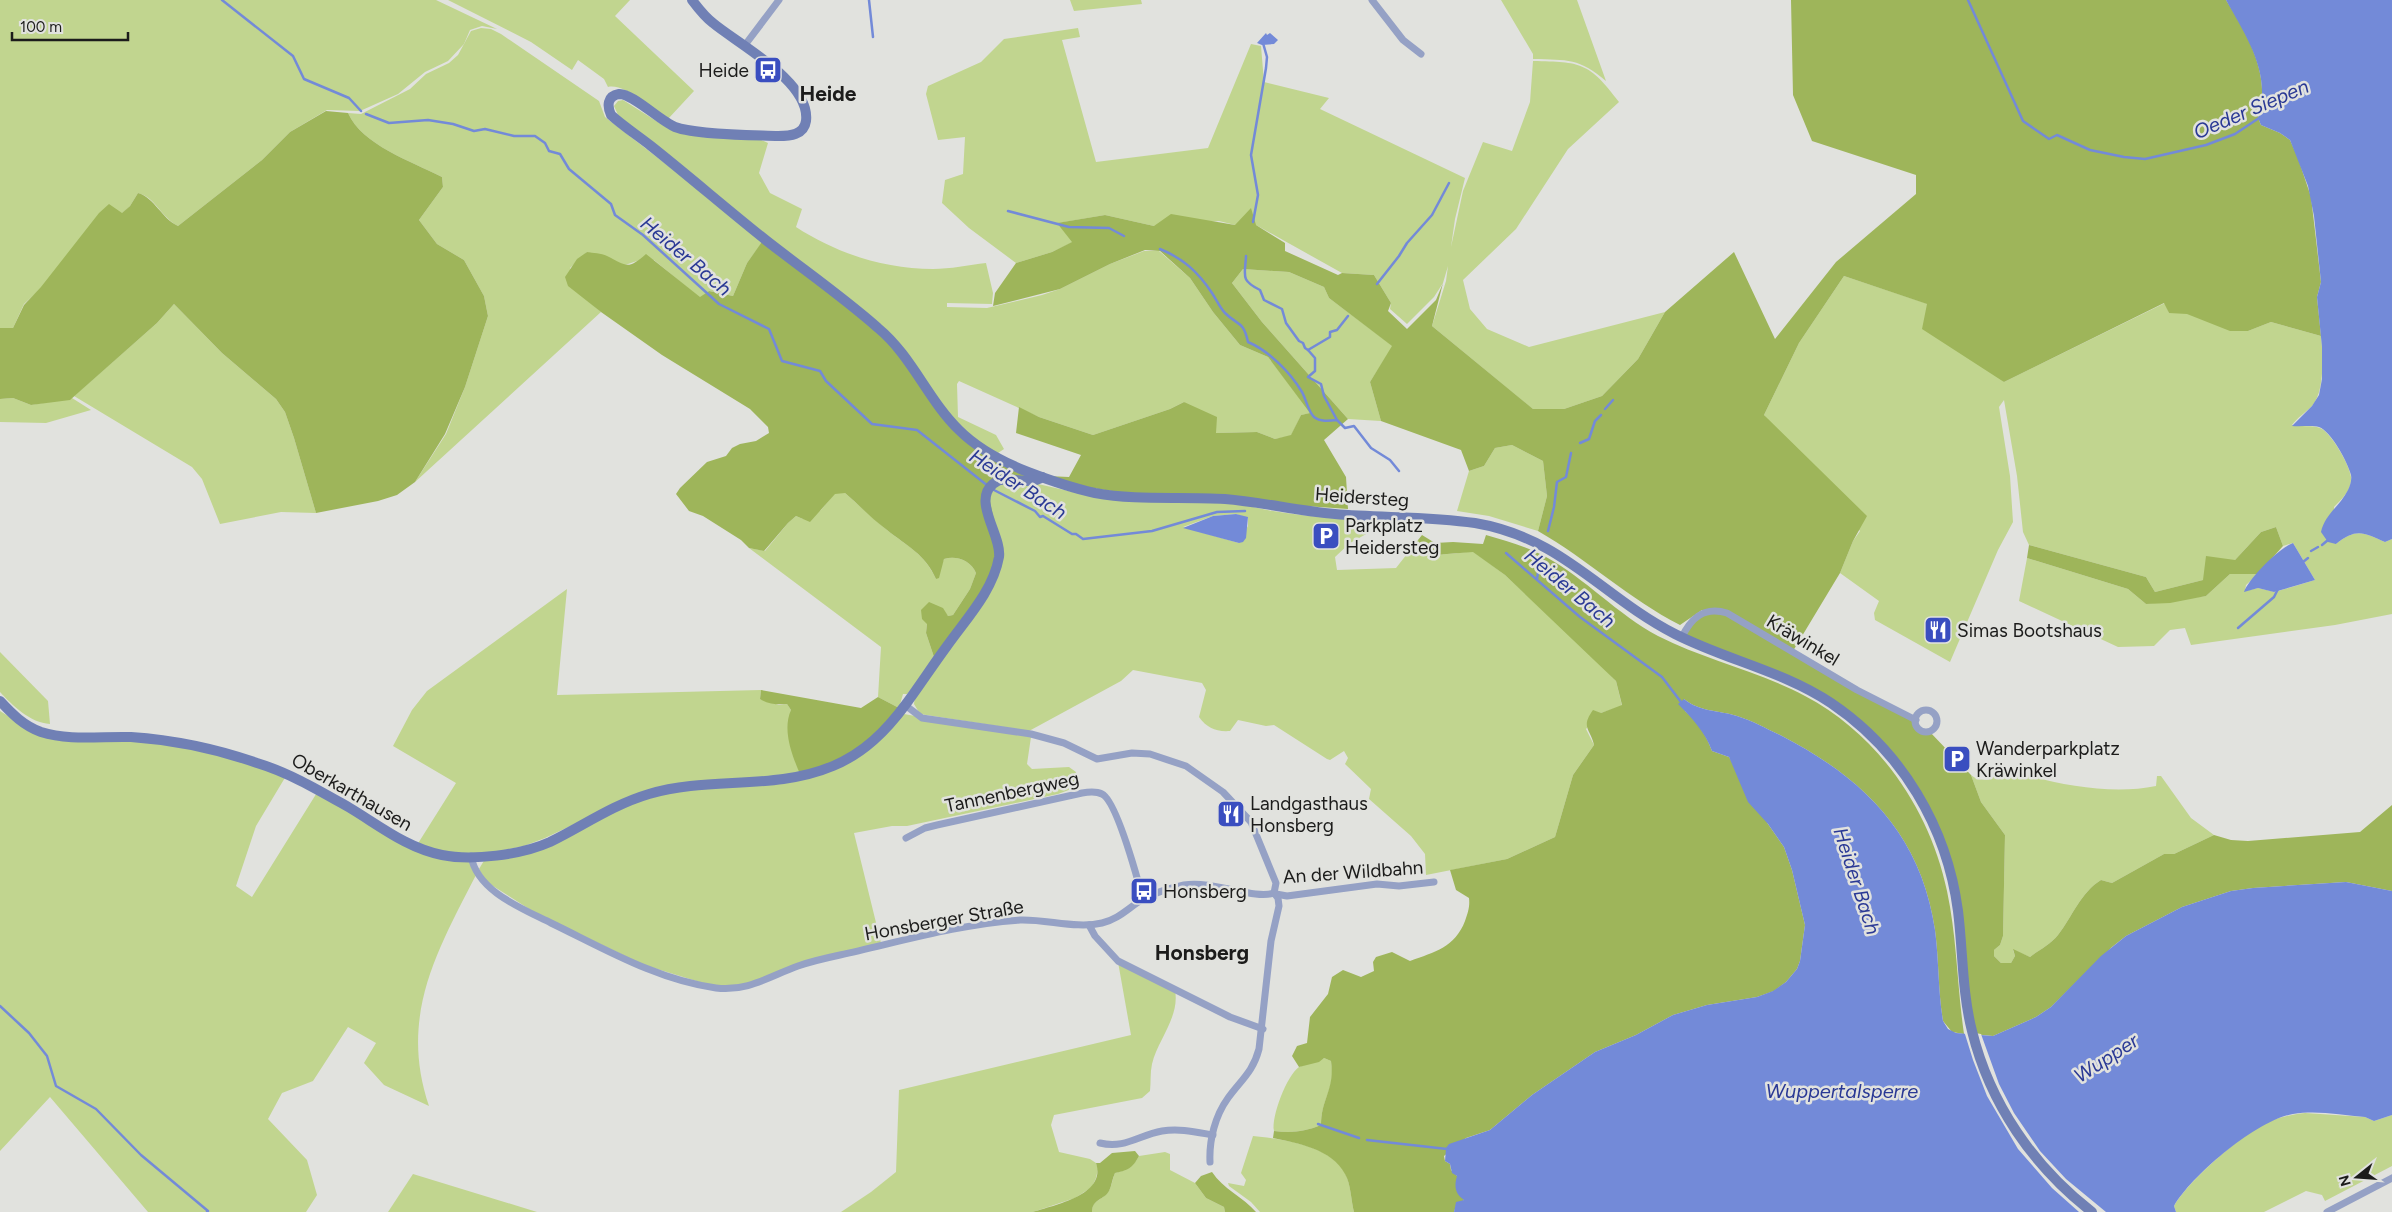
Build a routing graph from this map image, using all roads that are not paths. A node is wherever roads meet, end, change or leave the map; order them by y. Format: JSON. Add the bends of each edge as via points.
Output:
{"nodes":[{"id":1,"x":692,"y":0,"type":"edge"},
{"id":2,"x":779,"y":0,"type":"edge"},
{"id":3,"x":1372,"y":0,"type":"edge"},
{"id":4,"x":745,"y":45,"type":"junction"},
{"id":5,"x":1421,"y":54,"type":"dead end"},
{"id":6,"x":1042,"y":477,"type":"junction"},
{"id":7,"x":1682,"y":637,"type":"junction"},
{"id":8,"x":2,"y":704,"type":"edge"},
{"id":9,"x":905,"y":705,"type":"junction"},
{"id":10,"x":1916,"y":720,"type":"dead end"},
{"id":11,"x":906,"y":838,"type":"dead end"},
{"id":12,"x":472,"y":856,"type":"junction"},
{"id":13,"x":1434,"y":882,"type":"dead end"},
{"id":14,"x":1274,"y":893,"type":"junction"},
{"id":15,"x":1143,"y":899,"type":"junction"},
{"id":16,"x":1089,"y":925,"type":"junction"},
{"id":17,"x":1263,"y":1029,"type":"junction"},
{"id":18,"x":1213,"y":1135,"type":"junction"},
{"id":19,"x":1100,"y":1143,"type":"dead end"},
{"id":20,"x":1210,"y":1162,"type":"dead end"},
{"id":21,"x":2392,"y":1178,"type":"edge"},
{"id":22,"x":2092,"y":1212,"type":"edge"},
{"id":23,"x":2327,"y":1212,"type":"edge"}],
"edges":[{"from":1,"to":4,"type":"main road","via":[[713,24]]},
{"from":2,"to":4,"type":"street"},
{"from":3,"to":5,"type":"street","via":[[1403,40]]},
{"from":4,"to":6,"type":"main road","name":"Heidersteg","via":[[777,70],[803,105],[804,126],[796,134],[698,131],[672,125],[627,96],[615,95],[608,102],[610,112],[881,330],[965,435],[999,459]]},
{"from":6,"to":7,"type":"main road","name":"Heidersteg","via":[[1108,495],[1232,500],[1328,513],[1450,520],[1498,528],[1549,548],[1642,614]]},
{"from":6,"to":9,"type":"main road","name":"Oberkarthausen","via":[[1033,482],[1002,480],[990,488],[986,507],[999,552],[992,578],[980,602]]},
{"from":7,"to":10,"type":"street","name":"Kräwinkel","via":[[1697,616],[1715,611],[1727,613],[1857,690]]},
{"from":7,"to":22,"type":"main road","name":"Heidersteg","via":[[1808,689],[1861,726],[1897,764],[1928,813],[1950,870],[1967,1004],[1979,1056],[2010,1121],[2049,1174]]},
{"from":8,"to":12,"type":"main road","name":"Oberkarthausen","via":[[30,727],[44,733],[179,743],[276,769],[416,848],[454,856]]},
{"from":9,"to":12,"type":"main road","name":"Oberkarthausen","via":[[880,735],[860,751],[805,776],[685,786],[651,793],[597,815],[548,842],[507,853]]},
{"from":9,"to":14,"type":"street","via":[[922,718],[1031,734],[1064,743],[1097,759],[1132,753],[1150,754],[1186,766],[1223,792],[1251,822],[1276,883]]},
{"from":11,"to":15,"type":"street","name":"Tannenbergweg","via":[[937,825],[1082,792],[1097,792],[1108,798],[1116,816]]},
{"from":12,"to":16,"type":"street","name":"Honsberger Straße","via":[[474,869],[482,882],[535,915],[642,966],[716,988],[736,989],[800,965],[944,932],[1019,920]]},
{"from":13,"to":14,"type":"street","name":"An der Wildbahn","via":[[1399,886],[1377,884],[1287,896]]},
{"from":14,"to":15,"type":"street","name":"Honsberger Straße","via":[[1261,894],[1197,884]]},
{"from":14,"to":17,"type":"street","via":[[1279,906],[1271,941]]},
{"from":15,"to":16,"type":"street","name":"Honsberger Straße","via":[[1118,917]]},
{"from":16,"to":17,"type":"street","via":[[1094,936],[1118,961],[1230,1017]]},
{"from":17,"to":18,"type":"street","via":[[1255,1064],[1227,1099]]},
{"from":18,"to":19,"type":"street","via":[[1172,1129],[1130,1143]]},
{"from":18,"to":20,"type":"street"},
{"from":21,"to":23,"type":"street"}]}
